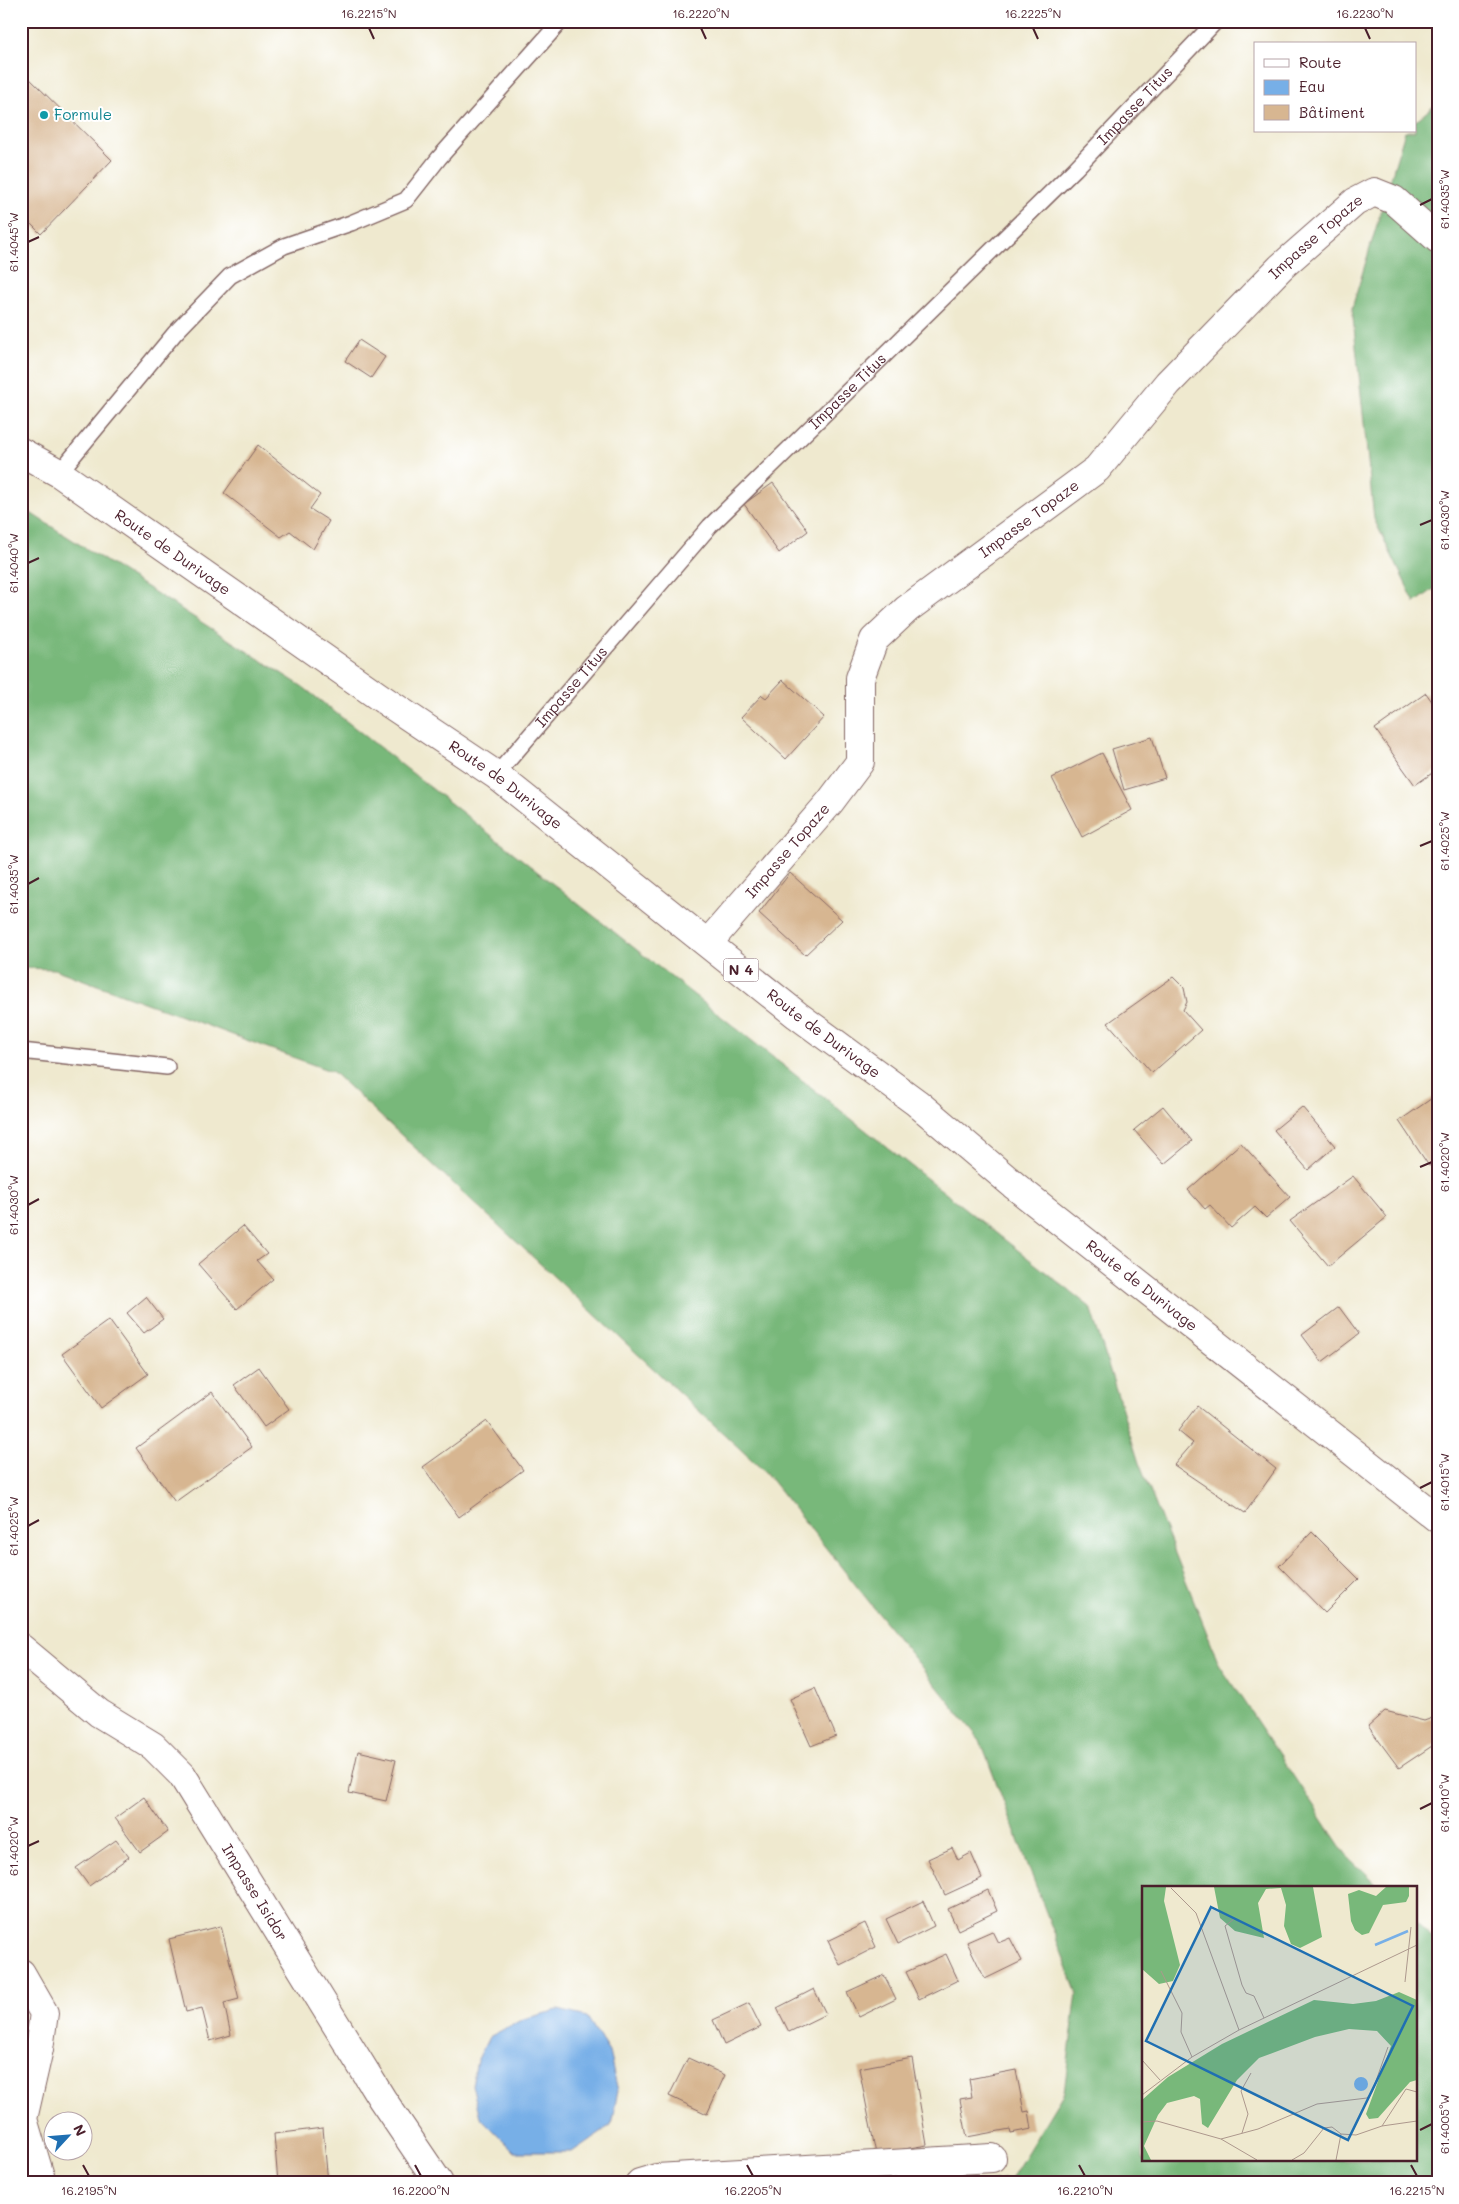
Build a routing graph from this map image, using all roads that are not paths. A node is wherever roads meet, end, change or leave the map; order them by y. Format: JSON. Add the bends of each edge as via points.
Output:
{"nodes":[{"id":1,"x":561,"y":21,"type":"edge"},
{"id":2,"x":1216,"y":21,"type":"edge"},
{"id":3,"x":1438,"y":239,"type":"edge"},
{"id":4,"x":21,"y":452,"type":"edge"},
{"id":5,"x":59,"y":473,"type":"junction"},
{"id":6,"x":496,"y":775,"type":"junction"},
{"id":7,"x":708,"y":944,"type":"junction"},
{"id":8,"x":21,"y":1051,"type":"edge"},
{"id":9,"x":167,"y":1067,"type":"dead end"},
{"id":10,"x":1438,"y":1519,"type":"edge"},
{"id":11,"x":21,"y":1648,"type":"edge"},
{"id":12,"x":21,"y":1973,"type":"edge"},
{"id":13,"x":22,"y":2119,"type":"edge"},
{"id":14,"x":992,"y":2158,"type":"dead end"},
{"id":15,"x":42,"y":2183,"type":"edge"},
{"id":16,"x":439,"y":2183,"type":"edge"},
{"id":17,"x":640,"y":2183,"type":"edge"}],
"edges":[{"from":1,"to":5,"type":"lane","via":[[439,158],[406,200],[352,224],[284,246],[230,276],[175,333]]},
{"from":2,"to":6,"type":"lane","name":"Impasse Titus","via":[[1075,169],[710,526]]},
{"from":3,"to":7,"type":"street","name":"Impasse Topaze","via":[[1394,200],[1374,192],[1355,202],[1281,268],[1168,383],[1097,469],[906,608],[874,640],[860,678],[860,762],[830,802]]},
{"from":4,"to":5,"type":"street","name":"Route de Durivage","number":"N 4"},
{"from":5,"to":6,"type":"street","name":"Route de Durivage","number":"N 4"},
{"from":6,"to":7,"type":"street","name":"Route de Durivage","number":"N 4"},
{"from":7,"to":10,"type":"street","name":"Route de Durivage","number":"N 4","via":[[797,1015],[917,1103],[1015,1186]]},
{"from":8,"to":9,"type":"lane"},
{"from":11,"to":16,"type":"street","name":"Impasse Isidor","via":[[99,1713],[153,1746],[182,1775],[382,2099]]},
{"from":12,"to":13,"type":"street","via":[[44,2013]]},
{"from":13,"to":15,"type":"street"},
{"from":14,"to":17,"type":"street","via":[[656,2178]]}]}
